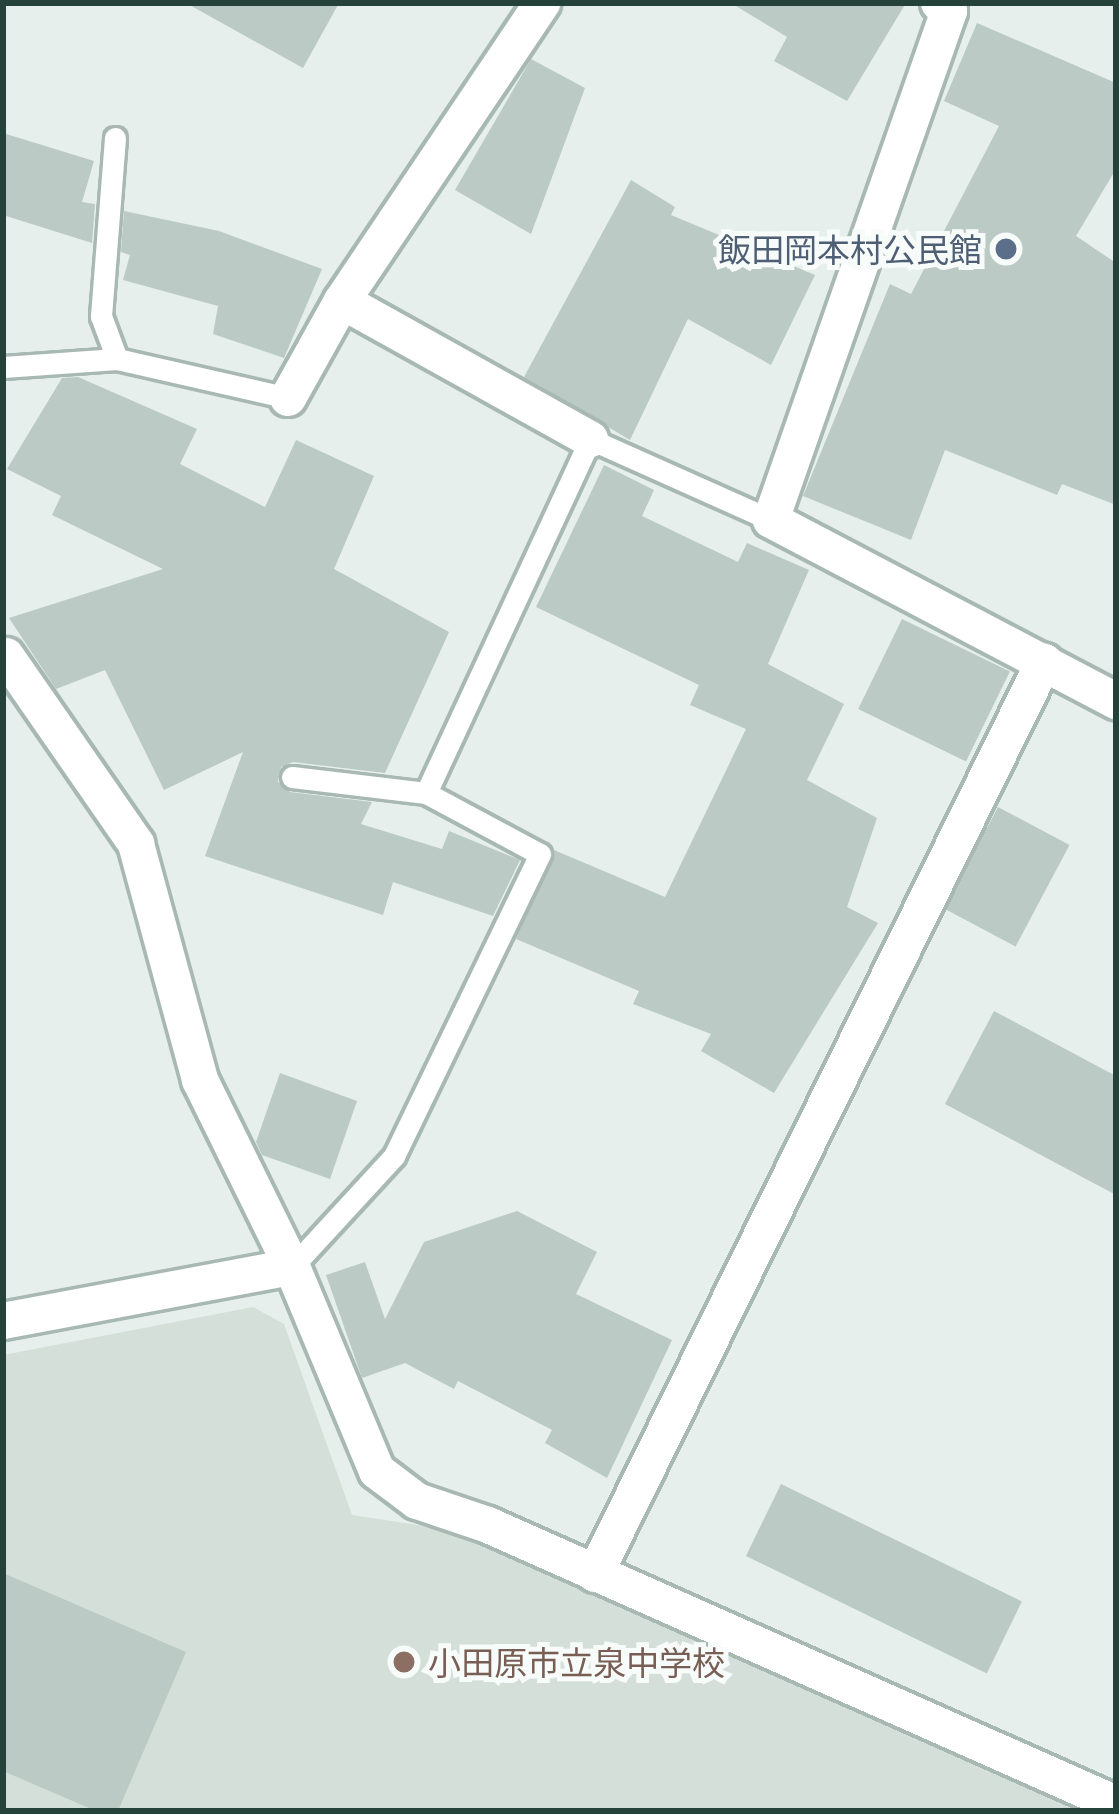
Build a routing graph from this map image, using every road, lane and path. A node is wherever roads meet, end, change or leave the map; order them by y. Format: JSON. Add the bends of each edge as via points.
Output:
{"nodes":[{"id":1,"x":542,"y":3,"type":"edge"},
{"id":2,"x":946,"y":6,"type":"edge"},
{"id":3,"x":116,"y":138,"type":"dead end"},
{"id":4,"x":342,"y":301,"type":"junction"},
{"id":5,"x":116,"y":359,"type":"junction"},
{"id":6,"x":3,"y":368,"type":"edge"},
{"id":7,"x":288,"y":398,"type":"joint"},
{"id":8,"x":590,"y":439,"type":"junction"},
{"id":9,"x":771,"y":520,"type":"junction"},
{"id":10,"x":5,"y":652,"type":"edge"},
{"id":11,"x":1044,"y":662,"type":"junction"},
{"id":12,"x":1116,"y":701,"type":"edge"},
{"id":13,"x":292,"y":777,"type":"dead end"},
{"id":14,"x":426,"y":794,"type":"junction"},
{"id":15,"x":292,"y":1268,"type":"junction"},
{"id":16,"x":3,"y":1321,"type":"edge"},
{"id":17,"x":595,"y":1574,"type":"junction"},
{"id":18,"x":1116,"y":1804,"type":"edge"}],
"edges":[{"from":1,"to":4,"type":"street"},
{"from":2,"to":9,"type":"street"},
{"from":3,"to":5,"type":"lane","via":[[100,316]]},
{"from":4,"to":7,"type":"street"},
{"from":4,"to":8,"type":"street"},
{"from":5,"to":6,"type":"lane"},
{"from":5,"to":7,"type":"lane"},
{"from":8,"to":9,"type":"lane"},
{"from":8,"to":14,"type":"lane"},
{"from":9,"to":11,"type":"street"},
{"from":10,"to":15,"type":"street","via":[[136,844],[200,1080]]},
{"from":11,"to":12,"type":"street"},
{"from":11,"to":17,"type":"street"},
{"from":13,"to":14,"type":"lane"},
{"from":14,"to":15,"type":"lane","via":[[540,854],[394,1156]]},
{"from":15,"to":16,"type":"street"},
{"from":15,"to":17,"type":"street","via":[[377,1471],[417,1501]]},
{"from":17,"to":18,"type":"street"}]}
